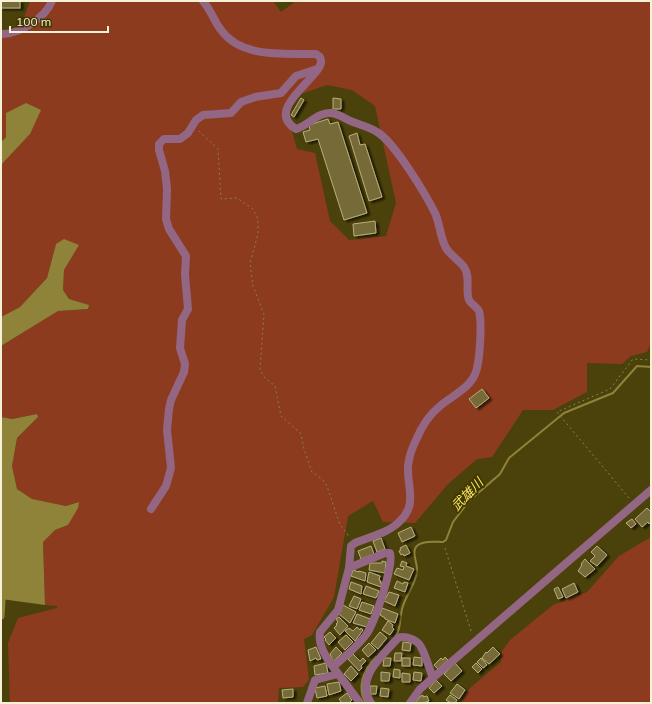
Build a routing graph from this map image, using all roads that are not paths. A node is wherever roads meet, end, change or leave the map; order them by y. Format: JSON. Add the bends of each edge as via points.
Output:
{"nodes":[{"id":1,"x":52,"y":1,"type":"edge"},
{"id":2,"x":203,"y":1,"type":"edge"},
{"id":3,"x":1,"y":34,"type":"edge"},
{"id":4,"x":318,"y":68,"type":"junction"},
{"id":5,"x":651,"y":490,"type":"edge"},
{"id":6,"x":151,"y":509,"type":"dead end"},
{"id":7,"x":349,"y":568,"type":"junction"},
{"id":8,"x":335,"y":671,"type":"junction"},
{"id":9,"x":433,"y":678,"type":"junction"},
{"id":10,"x":358,"y":702,"type":"edge"},
{"id":11,"x":307,"y":703,"type":"edge"},
{"id":12,"x":371,"y":703,"type":"edge"},
{"id":13,"x":410,"y":703,"type":"edge"}],
"edges":[{"from":1,"to":3,"type":"street","via":[[45,13],[22,30]]},
{"from":2,"to":4,"type":"street","via":[[221,30],[241,47],[268,52],[316,54],[320,57],[321,63]]},
{"from":4,"to":6,"type":"street","via":[[296,76],[282,94],[254,97],[241,102],[231,113],[203,115],[180,139],[164,139],[159,144],[167,189],[166,219],[169,229],[186,256],[188,309],[182,320],[180,348],[185,364],[184,372],[169,409],[167,430],[171,468],[166,486]]},
{"from":4,"to":7,"type":"street","via":[[286,108],[289,124],[296,129],[312,119],[329,113],[366,125],[381,134],[398,153],[435,214],[446,248],[468,274],[469,300],[479,310],[480,324],[478,363],[474,379],[439,407],[428,420],[410,455],[408,467],[411,502],[408,511],[398,523],[385,531],[351,546]]},
{"from":5,"to":9,"type":"street"},
{"from":7,"to":8,"type":"street","via":[[338,610],[319,636],[328,662]]},
{"from":7,"to":8,"type":"street","via":[[385,554],[390,553],[392,557],[369,630]]},
{"from":8,"to":10,"type":"street"},
{"from":8,"to":11,"type":"street","via":[[315,680]]},
{"from":9,"to":12,"type":"street","via":[[421,645],[402,636],[373,666],[366,680],[365,692]]},
{"from":9,"to":13,"type":"street","via":[[420,689]]}]}
